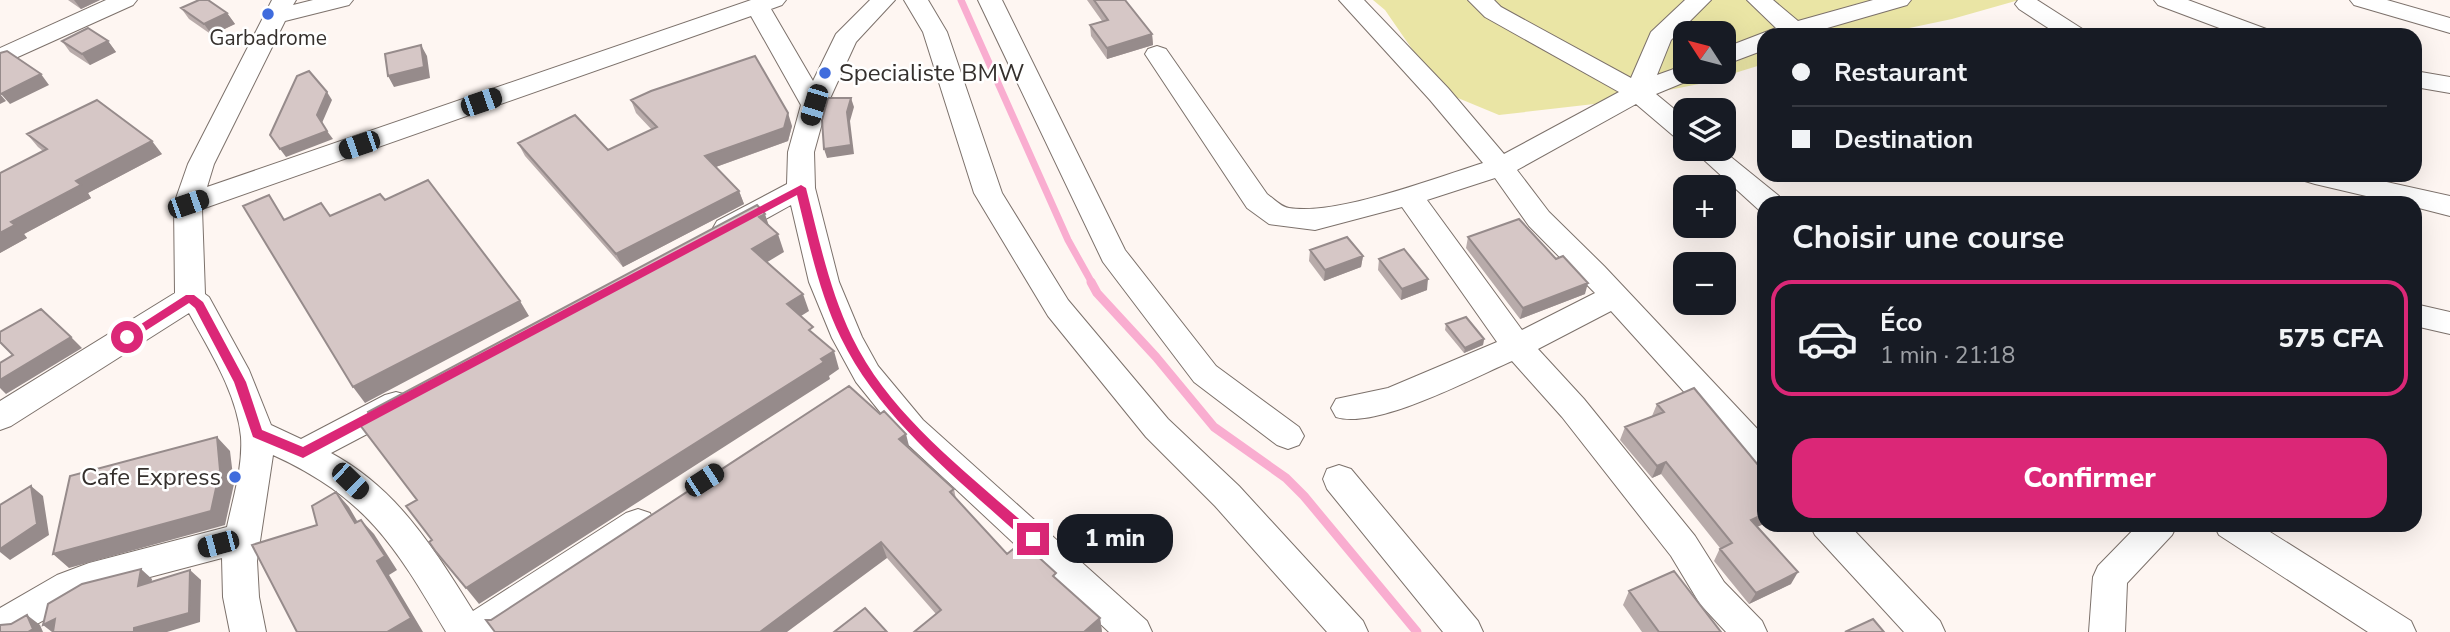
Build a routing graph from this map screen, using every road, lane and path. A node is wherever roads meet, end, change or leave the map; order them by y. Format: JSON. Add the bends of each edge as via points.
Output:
{"nodes":[{"id":1,"x":125,"y":0,"type":"edge"},
{"id":2,"x":341,"y":0,"type":"edge"},
{"id":3,"x":702,"y":0,"type":"edge"},
{"id":4,"x":883,"y":0,"type":"edge"},
{"id":5,"x":916,"y":0,"type":"edge"},
{"id":6,"x":990,"y":0,"type":"edge"},
{"id":7,"x":1351,"y":0,"type":"edge"},
{"id":8,"x":1480,"y":0,"type":"edge"},
{"id":9,"x":1699,"y":0,"type":"edge"},
{"id":10,"x":1759,"y":0,"type":"edge"},
{"id":11,"x":1899,"y":0,"type":"edge"},
{"id":12,"x":2166,"y":0,"type":"edge"},
{"id":13,"x":2362,"y":0,"type":"edge"},
{"id":14,"x":2026,"y":1,"type":"edge"},
{"id":15,"x":765,"y":3,"type":"edge"},
{"id":16,"x":281,"y":8,"type":"edge"},
{"id":17,"x":730,"y":16,"type":"junction"},
{"id":18,"x":2450,"y":26,"type":"edge"},
{"id":19,"x":0,"y":28,"type":"edge"},
{"id":20,"x":1782,"y":28,"type":"edge"},
{"id":21,"x":1799,"y":28,"type":"edge"},
{"id":22,"x":2065,"y":28,"type":"edge"},
{"id":23,"x":2241,"y":28,"type":"edge"},
{"id":24,"x":1757,"y":44,"type":"edge"},
{"id":25,"x":23,"y":47,"type":"junction"},
{"id":26,"x":1736,"y":52,"type":"edge"},
{"id":27,"x":1157,"y":54,"type":"dead end"},
{"id":28,"x":0,"y":57,"type":"edge"},
{"id":29,"x":1673,"y":78,"type":"edge"},
{"id":30,"x":2422,"y":80,"type":"edge"},
{"id":31,"x":2450,"y":85,"type":"edge"},
{"id":32,"x":1638,"y":92,"type":"junction"},
{"id":33,"x":814,"y":105,"type":"junction"},
{"id":34,"x":1673,"y":122,"type":"edge"},
{"id":35,"x":1719,"y":161,"type":"edge"},
{"id":36,"x":1501,"y":167,"type":"junction"},
{"id":37,"x":2345,"y":182,"type":"edge"},
{"id":38,"x":801,"y":188,"type":"junction"},
{"id":39,"x":1409,"y":196,"type":"junction"},
{"id":40,"x":1761,"y":196,"type":"edge"},
{"id":41,"x":2406,"y":196,"type":"edge"},
{"id":42,"x":2422,"y":200,"type":"edge"},
{"id":43,"x":188,"y":204,"type":"junction"},
{"id":44,"x":2450,"y":206,"type":"edge"},
{"id":45,"x":704,"y":240,"type":"edge"},
{"id":46,"x":1614,"y":296,"type":"junction"},
{"id":47,"x":190,"y":298,"type":"junction"},
{"id":48,"x":2422,"y":317,"type":"edge"},
{"id":49,"x":2450,"y":323,"type":"edge"},
{"id":50,"x":1517,"y":346,"type":"junction"},
{"id":51,"x":425,"y":388,"type":"edge"},
{"id":52,"x":1347,"y":408,"type":"dead end"},
{"id":53,"x":0,"y":417,"type":"edge"},
{"id":54,"x":257,"y":433,"type":"junction"},
{"id":55,"x":1288,"y":436,"type":"dead end"},
{"id":56,"x":1757,"y":449,"type":"edge"},
{"id":57,"x":303,"y":453,"type":"junction"},
{"id":58,"x":1339,"y":479,"type":"dead end"},
{"id":59,"x":669,"y":503,"type":"edge"},
{"id":60,"x":1834,"y":532,"type":"edge"},
{"id":61,"x":2153,"y":532,"type":"edge"},
{"id":62,"x":2242,"y":532,"type":"edge"},
{"id":63,"x":241,"y":538,"type":"junction"},
{"id":64,"x":0,"y":627,"type":"edge"},
{"id":65,"x":247,"y":632,"type":"edge"},
{"id":66,"x":466,"y":632,"type":"edge"},
{"id":67,"x":471,"y":632,"type":"edge"},
{"id":68,"x":1133,"y":632,"type":"edge"},
{"id":69,"x":1350,"y":632,"type":"edge"},
{"id":70,"x":1465,"y":632,"type":"edge"},
{"id":71,"x":1749,"y":632,"type":"edge"},
{"id":72,"x":1927,"y":632,"type":"edge"},
{"id":73,"x":2108,"y":632,"type":"edge"},
{"id":74,"x":2398,"y":632,"type":"edge"}],
"edges":[{"from":1,"to":25,"type":"street"},
{"from":2,"to":16,"type":"street"},
{"from":3,"to":17,"type":"street"},
{"from":4,"to":33,"type":"street","via":[[845,39]]},
{"from":5,"to":69,"type":"street","via":[[934,32],[988,193],[1058,309],[1157,428],[1227,496]]},
{"from":6,"to":55,"type":"street","via":[[1113,255],[1205,374]]},
{"from":7,"to":36,"type":"street","via":[[1407,57]]},
{"from":8,"to":32,"type":"street","via":[[1493,12]]},
{"from":9,"to":32,"type":"street","via":[[1660,37]]},
{"from":10,"to":20,"type":"street"},
{"from":11,"to":21,"type":"street"},
{"from":12,"to":23,"type":"street"},
{"from":13,"to":18,"type":"street"},
{"from":14,"to":22,"type":"street"},
{"from":15,"to":17,"type":"street"},
{"from":15,"to":33,"type":"street"},
{"from":16,"to":43,"type":"street","via":[[201,164]]},
{"from":17,"to":43,"type":"street"},
{"from":19,"to":25,"type":"street"},
{"from":24,"to":26,"type":"street"},
{"from":25,"to":28,"type":"street"},
{"from":27,"to":39,"type":"street","via":[[1256,201],[1279,217],[1315,220]]},
{"from":29,"to":32,"type":"street"},
{"from":30,"to":31,"type":"street"},
{"from":32,"to":34,"type":"street"},
{"from":32,"to":36,"type":"street"},
{"from":33,"to":38,"type":"street","via":[[801,152]]},
{"from":35,"to":40,"type":"street"},
{"from":36,"to":39,"type":"street"},
{"from":36,"to":46,"type":"street","via":[[1539,219]]},
{"from":37,"to":41,"type":"street"},
{"from":38,"to":45,"type":"street"},
{"from":38,"to":68,"type":"street","via":[[824,282],[846,338],[856,382]]},
{"from":39,"to":50,"type":"street"},
{"from":42,"to":44,"type":"street"},
{"from":43,"to":47,"type":"street"},
{"from":46,"to":50,"type":"street"},
{"from":46,"to":56,"type":"street"},
{"from":47,"to":53,"type":"street"},
{"from":47,"to":54,"type":"street","via":[[199,305],[240,382]]},
{"from":48,"to":49,"type":"street"},
{"from":50,"to":52,"type":"street","via":[[1393,399]]},
{"from":50,"to":71,"type":"street","via":[[1573,408],[1684,546],[1712,593]]},
{"from":51,"to":57,"type":"street"},
{"from":54,"to":57,"type":"street"},
{"from":54,"to":63,"type":"street","via":[[256,469]]},
{"from":57,"to":66,"type":"street","via":[[350,481],[389,518],[419,556]]},
{"from":58,"to":70,"type":"street"},
{"from":59,"to":67,"type":"street"},
{"from":60,"to":72,"type":"street"},
{"from":61,"to":73,"type":"street","via":[[2110,576]]},
{"from":62,"to":74,"type":"street"},
{"from":63,"to":64,"type":"street","via":[[89,578]]},
{"from":63,"to":65,"type":"street","via":[[238,579]]}]}
